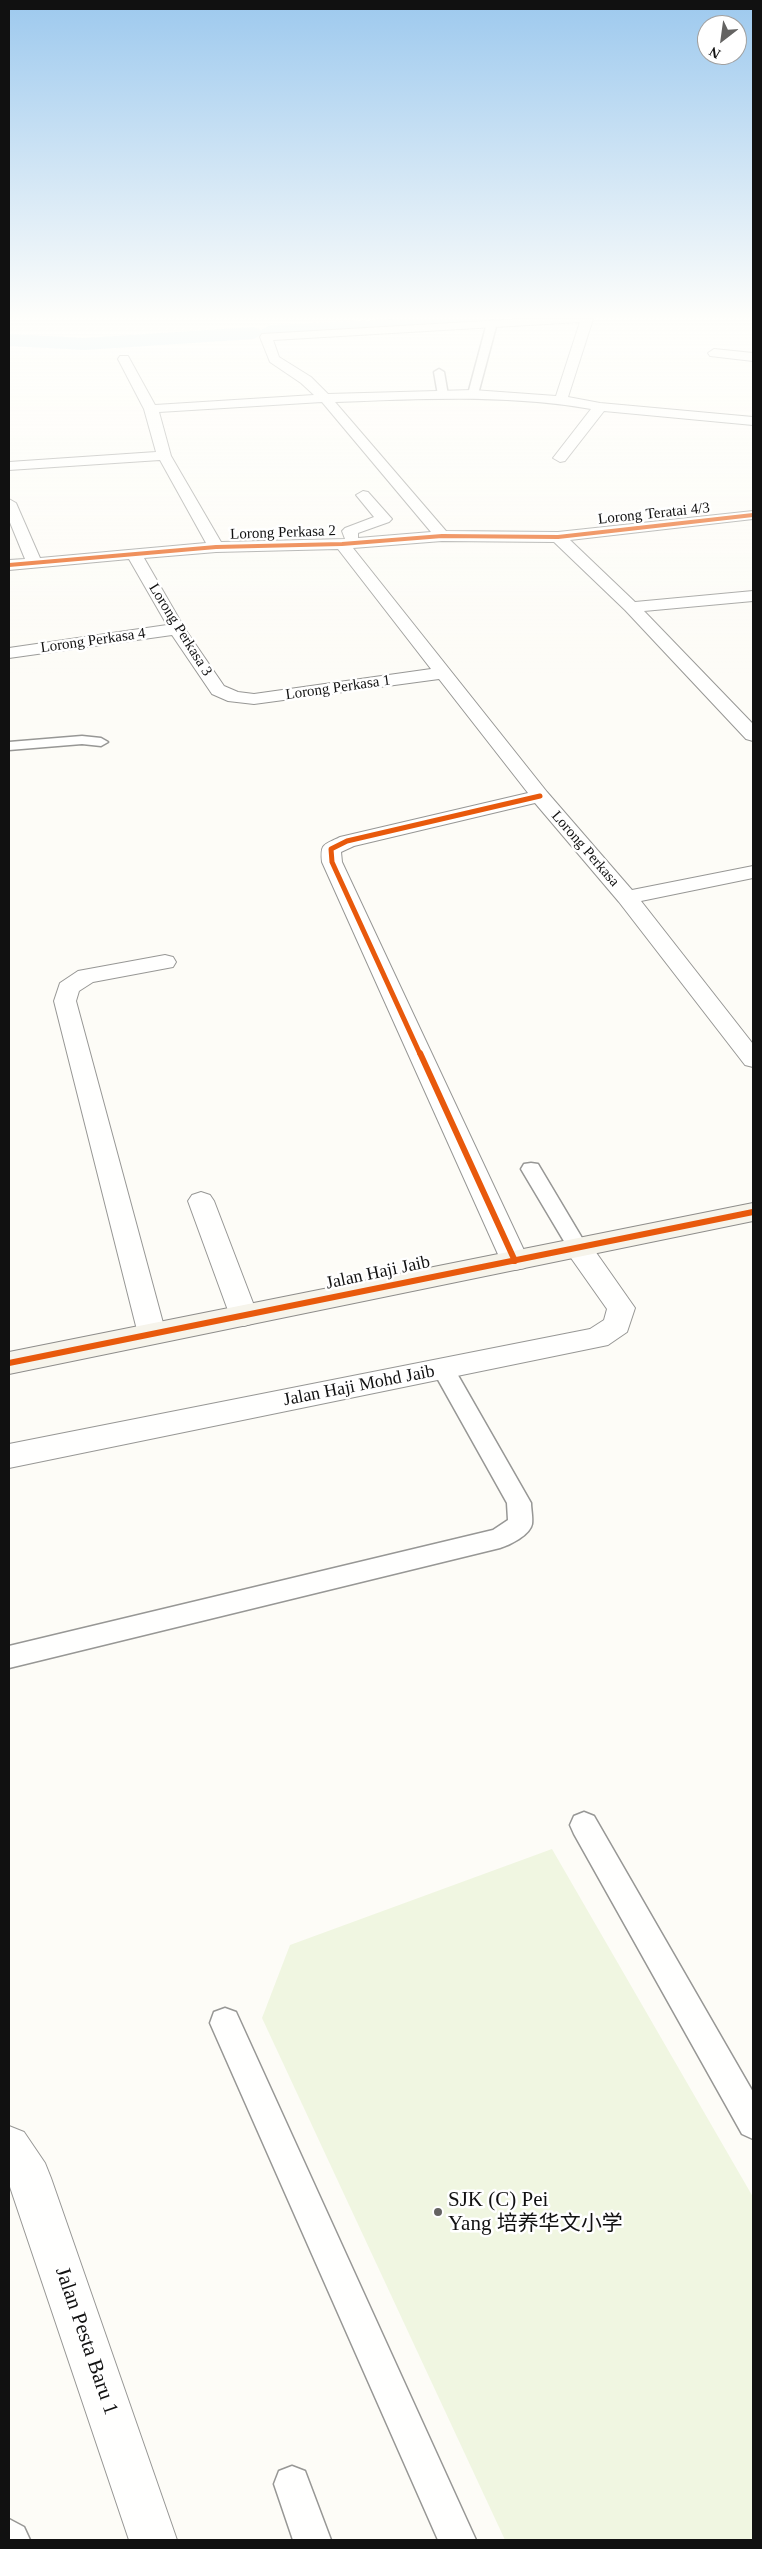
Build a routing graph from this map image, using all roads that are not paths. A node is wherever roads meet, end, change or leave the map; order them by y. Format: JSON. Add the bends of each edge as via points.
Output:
{"nodes":[{"id":1,"x":159,"y":438,"type":"edge"},
{"id":2,"x":359,"y":438,"type":"edge"},
{"id":3,"x":576,"y":438,"type":"edge"},
{"id":4,"x":164,"y":456,"type":"junction"},
{"id":5,"x":560,"y":458,"type":"dead end"},
{"id":6,"x":9,"y":466,"type":"edge"},
{"id":7,"x":363,"y":495,"type":"dead end"},
{"id":8,"x":9,"y":503,"type":"edge"},
{"id":9,"x":753,"y":515,"type":"edge"},
{"id":10,"x":442,"y":536,"type":"junction"},
{"id":11,"x":558,"y":538,"type":"junction"},
{"id":12,"x":348,"y":543,"type":"junction"},
{"id":13,"x":216,"y":547,"type":"junction"},
{"id":14,"x":134,"y":555,"type":"junction"},
{"id":15,"x":34,"y":562,"type":"junction"},
{"id":16,"x":9,"y":565,"type":"edge"},
{"id":17,"x":753,"y":596,"type":"edge"},
{"id":18,"x":631,"y":607,"type":"junction"},
{"id":19,"x":177,"y":629,"type":"junction"},
{"id":20,"x":9,"y":653,"type":"edge"},
{"id":21,"x":442,"y":673,"type":"junction"},
{"id":22,"x":234,"y":697,"type":"joint"},
{"id":23,"x":753,"y":735,"type":"edge"},
{"id":24,"x":101,"y":742,"type":"dead end"},
{"id":25,"x":9,"y":746,"type":"edge"},
{"id":26,"x":540,"y":796,"type":"junction"},
{"id":27,"x":753,"y":872,"type":"edge"},
{"id":28,"x":627,"y":897,"type":"junction"},
{"id":29,"x":165,"y":962,"type":"dead end"},
{"id":30,"x":753,"y":1060,"type":"edge"},
{"id":31,"x":530,"y":1169,"type":"dead end"},
{"id":32,"x":201,"y":1201,"type":"dead end"},
{"id":33,"x":753,"y":1212,"type":"edge"},
{"id":34,"x":578,"y":1248,"type":"junction"},
{"id":35,"x":514,"y":1261,"type":"junction"},
{"id":36,"x":244,"y":1316,"type":"junction"},
{"id":37,"x":152,"y":1334,"type":"junction"},
{"id":38,"x":9,"y":1363,"type":"edge"},
{"id":39,"x":442,"y":1369,"type":"junction"},
{"id":40,"x":9,"y":1456,"type":"edge"},
{"id":41,"x":9,"y":1657,"type":"edge"},
{"id":42,"x":584,"y":1825,"type":"dead end"},
{"id":43,"x":225,"y":2023,"type":"dead end"},
{"id":44,"x":753,"y":2123,"type":"edge"},
{"id":45,"x":9,"y":2147,"type":"edge"},
{"id":46,"x":292,"y":2484,"type":"dead end"},
{"id":47,"x":153,"y":2540,"type":"edge"},
{"id":48,"x":312,"y":2540,"type":"edge"},
{"id":49,"x":457,"y":2540,"type":"edge"}],
"edges":[{"from":1,"to":4,"type":"street"},
{"from":2,"to":10,"type":"street"},
{"from":3,"to":5,"type":"street"},
{"from":4,"to":6,"type":"street"},
{"from":4,"to":13,"type":"street"},
{"from":7,"to":12,"type":"street","via":[[384,519],[350,531]]},
{"from":8,"to":15,"type":"street"},
{"from":9,"to":11,"type":"street","name":"Lorong Teratai 4/3"},
{"from":10,"to":11,"type":"street","name":"Lorong Perkasa 2"},
{"from":10,"to":12,"type":"street","name":"Lorong Perkasa 2"},
{"from":11,"to":18,"type":"street"},
{"from":12,"to":13,"type":"street","name":"Lorong Perkasa 2"},
{"from":12,"to":21,"type":"street","name":"Lorong Perkasa"},
{"from":13,"to":14,"type":"street","name":"Lorong Perkasa 2"},
{"from":14,"to":15,"type":"street","name":"Lorong Perkasa 2"},
{"from":14,"to":19,"type":"street","name":"Lorong Perkasa 3"},
{"from":15,"to":16,"type":"street","name":"Lorong Perkasa 2"},
{"from":17,"to":18,"type":"street"},
{"from":18,"to":23,"type":"street"},
{"from":19,"to":20,"type":"street","name":"Lorong Perkasa 4"},
{"from":19,"to":22,"type":"street","name":"Lorong Perkasa 3","via":[[218,690]]},
{"from":21,"to":22,"type":"street","name":"Lorong Perkasa 1","via":[[254,699]]},
{"from":21,"to":26,"type":"street","name":"Lorong Perkasa"},
{"from":24,"to":25,"type":"lane","via":[[82,740]]},
{"from":26,"to":28,"type":"street","name":"Lorong Perkasa"},
{"from":26,"to":35,"type":"street","via":[[348,841],[331,849],[332,862]]},
{"from":27,"to":28,"type":"street"},
{"from":28,"to":30,"type":"street","name":"Lorong Perkasa"},
{"from":29,"to":37,"type":"street","via":[[86,976],[68,988],[65,1001]]},
{"from":31,"to":34,"type":"lane"},
{"from":32,"to":36,"type":"street"},
{"from":33,"to":34,"type":"street","name":"Jalan Haji Jaib"},
{"from":34,"to":35,"type":"street","name":"Jalan Haji Jaib"},
{"from":34,"to":39,"type":"street","name":"Jalan Haji Mohd Jaib","via":[[621,1308],[617,1325],[598,1338]]},
{"from":35,"to":36,"type":"street","name":"Jalan Haji Jaib"},
{"from":36,"to":37,"type":"street","name":"Jalan Haji Jaib"},
{"from":37,"to":38,"type":"street","name":"Jalan Haji Jaib"},
{"from":39,"to":40,"type":"street","name":"Jalan Haji Mohd Jaib"},
{"from":39,"to":41,"type":"lane","via":[[519,1503],[520,1524],[500,1538]]},
{"from":42,"to":44,"type":"lane"},
{"from":43,"to":49,"type":"lane"},
{"from":45,"to":47,"type":"street","name":"Jalan Pesta Baru 1","via":[[30,2178]]},
{"from":46,"to":48,"type":"lane"}]}
